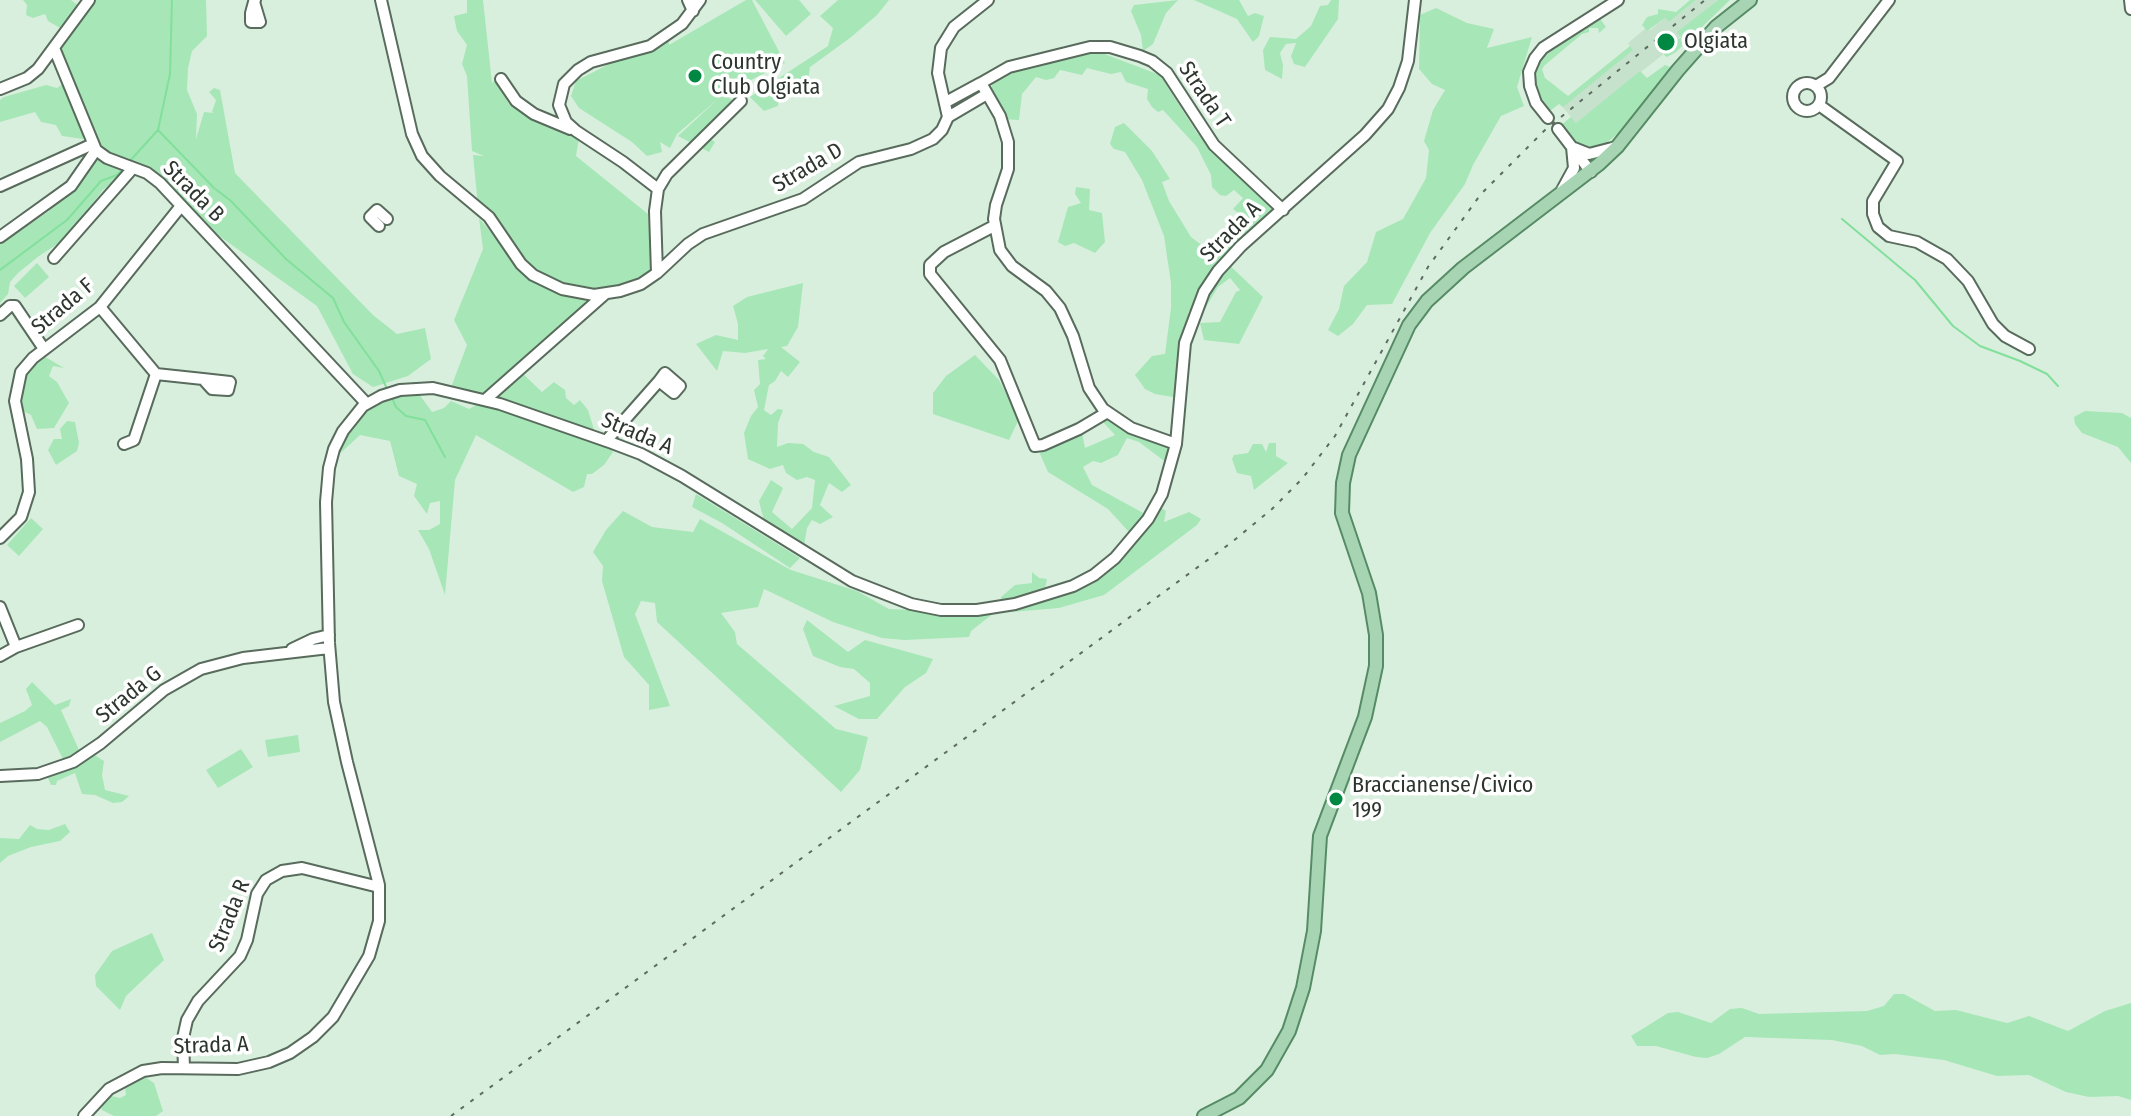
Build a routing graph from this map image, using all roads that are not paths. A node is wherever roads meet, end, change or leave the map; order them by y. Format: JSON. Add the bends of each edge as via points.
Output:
{"nodes":[{"id":1,"x":89,"y":0,"type":"edge"},
{"id":2,"x":381,"y":0,"type":"edge"},
{"id":3,"x":700,"y":0,"type":"edge"},
{"id":4,"x":988,"y":0,"type":"edge"},
{"id":5,"x":1415,"y":0,"type":"edge"},
{"id":6,"x":1618,"y":0,"type":"edge"},
{"id":7,"x":1750,"y":0,"type":"edge"},
{"id":8,"x":1889,"y":0,"type":"edge"},
{"id":9,"x":2130,"y":0,"type":"edge"},
{"id":10,"x":691,"y":5,"type":"edge"},
{"id":11,"x":2131,"y":9,"type":"edge"},
{"id":12,"x":54,"y":48,"type":"junction"},
{"id":13,"x":501,"y":79,"type":"dead end"},
{"id":14,"x":981,"y":83,"type":"junction"},
{"id":15,"x":1816,"y":86,"type":"junction"},
{"id":16,"x":0,"y":89,"type":"edge"},
{"id":17,"x":987,"y":94,"type":"junction"},
{"id":18,"x":741,"y":101,"type":"dead end"},
{"id":19,"x":946,"y":102,"type":"junction"},
{"id":20,"x":559,"y":105,"type":"junction"},
{"id":21,"x":1819,"y":105,"type":"junction"},
{"id":22,"x":544,"y":116,"type":"junction"},
{"id":23,"x":948,"y":117,"type":"junction"},
{"id":24,"x":1548,"y":118,"type":"dead end"},
{"id":25,"x":1558,"y":129,"type":"dead end"},
{"id":26,"x":576,"y":131,"type":"junction"},
{"id":27,"x":94,"y":147,"type":"junction"},
{"id":28,"x":1572,"y":147,"type":"junction"},
{"id":29,"x":1617,"y":147,"type":"junction"},
{"id":30,"x":128,"y":166,"type":"junction"},
{"id":31,"x":1591,"y":172,"type":"junction"},
{"id":32,"x":0,"y":186,"type":"edge"},
{"id":33,"x":658,"y":189,"type":"junction"},
{"id":34,"x":1558,"y":196,"type":"junction"},
{"id":35,"x":181,"y":206,"type":"junction"},
{"id":36,"x":1283,"y":210,"type":"junction"},
{"id":37,"x":994,"y":226,"type":"junction"},
{"id":38,"x":0,"y":237,"type":"edge"},
{"id":39,"x":54,"y":258,"type":"dead end"},
{"id":40,"x":657,"y":273,"type":"junction"},
{"id":41,"x":605,"y":294,"type":"junction"},
{"id":42,"x":100,"y":307,"type":"junction"},
{"id":43,"x":0,"y":315,"type":"edge"},
{"id":44,"x":44,"y":349,"type":"junction"},
{"id":45,"x":2029,"y":349,"type":"dead end"},
{"id":46,"x":156,"y":374,"type":"junction"},
{"id":47,"x":203,"y":379,"type":"dead end"},
{"id":48,"x":659,"y":381,"type":"dead end"},
{"id":49,"x":485,"y":400,"type":"junction"},
{"id":50,"x":366,"y":403,"type":"junction"},
{"id":51,"x":1106,"y":413,"type":"junction"},
{"id":52,"x":606,"y":441,"type":"junction"},
{"id":53,"x":124,"y":444,"type":"dead end"},
{"id":54,"x":1176,"y":444,"type":"junction"},
{"id":55,"x":0,"y":538,"type":"edge"},
{"id":56,"x":0,"y":607,"type":"edge"},
{"id":57,"x":78,"y":625,"type":"dead end"},
{"id":58,"x":329,"y":635,"type":"junction"},
{"id":59,"x":16,"y":647,"type":"junction"},
{"id":60,"x":329,"y":648,"type":"junction"},
{"id":61,"x":287,"y":651,"type":"junction"},
{"id":62,"x":0,"y":656,"type":"edge"},
{"id":63,"x":0,"y":776,"type":"edge"},
{"id":64,"x":379,"y":887,"type":"junction"},
{"id":65,"x":184,"y":1068,"type":"junction"},
{"id":66,"x":84,"y":1116,"type":"edge"},
{"id":67,"x":1204,"y":1116,"type":"edge"}],
"edges":[{"from":1,"to":12,"type":"street"},
{"from":2,"to":41,"type":"street","name":"Strada D","via":[[412,134],[422,156],[489,217],[533,275],[562,289]]},
{"from":3,"to":10,"type":"street"},
{"from":4,"to":19,"type":"street","via":[[954,27],[941,48],[938,73]]},
{"from":5,"to":36,"type":"street","name":"Strada A","via":[[1408,61],[1396,97],[1365,135]]},
{"from":6,"to":24,"type":"street","via":[[1535,58],[1530,86]]},
{"from":7,"to":29,"type":"main road","via":[[1716,27]]},
{"from":8,"to":15,"type":"street","via":[[1829,78]]},
{"from":9,"to":11,"type":"street"},
{"from":10,"to":20,"type":"street","via":[[682,24],[650,46],[578,70],[564,84]]},
{"from":12,"to":16,"type":"street","via":[[31,76]]},
{"from":12,"to":27,"type":"street"},
{"from":13,"to":22,"type":"street","via":[[516,101]]},
{"from":14,"to":17,"type":"street"},
{"from":14,"to":19,"type":"street","name":"Strada T"},
{"from":14,"to":36,"type":"street","name":"Strada T","via":[[1009,67],[1090,47],[1110,47],[1152,61],[1167,73],[1214,145]]},
{"from":15,"to":21,"type":"street"},
{"from":15,"to":21,"type":"street","via":[[1798,86],[1792,100],[1801,111]]},
{"from":17,"to":23,"type":"street"},
{"from":17,"to":37,"type":"street","via":[[1002,122],[1009,152]]},
{"from":18,"to":33,"type":"street"},
{"from":19,"to":23,"type":"street"},
{"from":20,"to":22,"type":"street"},
{"from":20,"to":26,"type":"street"},
{"from":21,"to":45,"type":"street","via":[[1897,161],[1873,201],[1880,229],[1947,259],[1968,281],[1997,328]]},
{"from":22,"to":26,"type":"street"},
{"from":23,"to":40,"type":"street","name":"Strada D","via":[[939,135],[923,145],[865,159],[803,199],[703,234]]},
{"from":25,"to":28,"type":"street"},
{"from":26,"to":33,"type":"street"},
{"from":27,"to":30,"type":"street","name":"Strada B"},
{"from":27,"to":32,"type":"street"},
{"from":27,"to":38,"type":"street","via":[[71,186]]},
{"from":28,"to":29,"type":"street","via":[[1595,154]]},
{"from":28,"to":31,"type":"street"},
{"from":28,"to":34,"type":"street","via":[[1574,168]]},
{"from":29,"to":31,"type":"main road"},
{"from":30,"to":35,"type":"street","name":"Strada B","via":[[154,177]]},
{"from":30,"to":39,"type":"street"},
{"from":31,"to":34,"type":"main road"},
{"from":33,"to":40,"type":"street"},
{"from":34,"to":67,"type":"main road","via":[[1463,268],[1418,312],[1349,455],[1342,513],[1369,593],[1377,644],[1373,688],[1320,836],[1313,939],[1289,1031],[1249,1091]]},
{"from":35,"to":42,"type":"street","name":"Strada F"},
{"from":35,"to":50,"type":"street","name":"Strada B"},
{"from":36,"to":54,"type":"street","name":"Strada A","via":[[1224,263],[1201,297],[1184,349]]},
{"from":37,"to":51,"type":"street","via":[[1008,262],[1060,308],[1089,388]]},
{"from":37,"to":51,"type":"street","via":[[948,250],[930,265],[930,273],[1003,364],[1035,446]]},
{"from":40,"to":41,"type":"street","name":"Strada D","via":[[633,288]]},
{"from":41,"to":49,"type":"street","name":"Strada D"},
{"from":42,"to":44,"type":"street","name":"Strada F"},
{"from":42,"to":46,"type":"street"},
{"from":43,"to":44,"type":"street","via":[[15,306]]},
{"from":44,"to":55,"type":"street","name":"Strada F","via":[[25,366],[16,385],[29,492],[21,517]]},
{"from":46,"to":47,"type":"street"},
{"from":46,"to":53,"type":"street","via":[[134,440]]},
{"from":48,"to":52,"type":"street"},
{"from":49,"to":50,"type":"street","name":"Strada A","via":[[412,388]]},
{"from":49,"to":52,"type":"street","name":"Strada A"},
{"from":50,"to":58,"type":"street","name":"Strada A","via":[[343,431],[329,468]]},
{"from":51,"to":54,"type":"street"},
{"from":52,"to":54,"type":"street","name":"Strada A","via":[[682,476],[863,587],[925,608],[961,610],[1037,598],[1102,569],[1152,511],[1168,480]]},
{"from":56,"to":59,"type":"street"},
{"from":57,"to":59,"type":"street"},
{"from":58,"to":60,"type":"street","name":"Strada A"},
{"from":58,"to":61,"type":"street","name":"Strada G"},
{"from":59,"to":62,"type":"street"},
{"from":60,"to":61,"type":"street","name":"Strada G"},
{"from":60,"to":64,"type":"street","name":"Strada A","via":[[339,729]]},
{"from":61,"to":63,"type":"street","name":"Strada G","via":[[201,669],[164,690],[73,762],[38,774]]},
{"from":64,"to":65,"type":"street","name":"Strada A","via":[[379,921],[371,950],[342,1004],[320,1031],[290,1053],[257,1065]]},
{"from":64,"to":65,"type":"street","name":"Strada R","via":[[297,868],[266,880],[240,956],[187,1020]]},
{"from":65,"to":66,"type":"street","name":"Strada A","via":[[157,1068],[128,1078],[104,1093]]}]}
